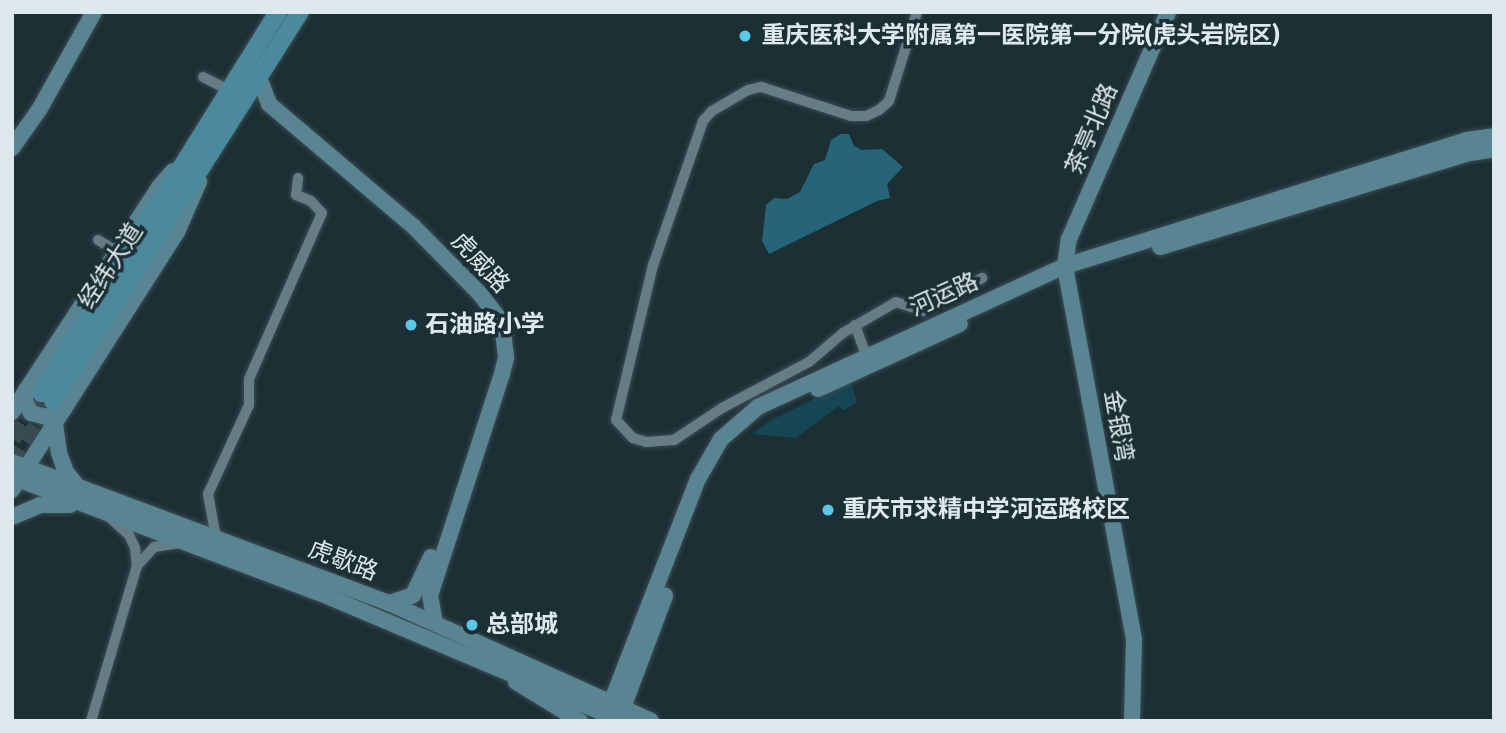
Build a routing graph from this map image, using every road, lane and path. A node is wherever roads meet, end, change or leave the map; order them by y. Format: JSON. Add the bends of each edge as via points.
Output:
{"nodes":[{"id":1,"x":85,"y":12,"type":"edge"},
{"id":2,"x":94,"y":12,"type":"edge"},
{"id":3,"x":268,"y":12,"type":"edge"},
{"id":4,"x":278,"y":12,"type":"edge"},
{"id":5,"x":300,"y":12,"type":"edge"},
{"id":6,"x":306,"y":12,"type":"edge"},
{"id":7,"x":917,"y":12,"type":"edge"},
{"id":8,"x":1167,"y":12,"type":"edge"},
{"id":9,"x":283,"y":42,"type":"junction"},
{"id":10,"x":245,"y":66,"type":"junction"},
{"id":11,"x":203,"y":77,"type":"dead end"},
{"id":12,"x":260,"y":80,"type":"junction"},
{"id":13,"x":230,"y":91,"type":"junction"},
{"id":14,"x":241,"y":110,"type":"junction"},
{"id":15,"x":12,"y":131,"type":"edge"},
{"id":16,"x":1494,"y":136,"type":"edge"},
{"id":17,"x":201,"y":137,"type":"junction"},
{"id":18,"x":12,"y":148,"type":"edge"},
{"id":19,"x":1494,"y":149,"type":"edge"},
{"id":20,"x":298,"y":178,"type":"dead end"},
{"id":21,"x":98,"y":240,"type":"dead end"},
{"id":22,"x":116,"y":251,"type":"junction"},
{"id":23,"x":1066,"y":270,"type":"junction"},
{"id":24,"x":982,"y":278,"type":"dead end"},
{"id":25,"x":855,"y":325,"type":"junction"},
{"id":26,"x":866,"y":355,"type":"junction"},
{"id":27,"x":46,"y":398,"type":"junction"},
{"id":28,"x":12,"y":403,"type":"edge"},
{"id":29,"x":12,"y":412,"type":"edge"},
{"id":30,"x":55,"y":424,"type":"junction"},
{"id":31,"x":16,"y":476,"type":"edge"},
{"id":32,"x":81,"y":498,"type":"junction"},
{"id":33,"x":104,"y":513,"type":"junction"},
{"id":34,"x":12,"y":517,"type":"edge"},
{"id":35,"x":216,"y":538,"type":"junction"},
{"id":36,"x":186,"y":542,"type":"junction"},
{"id":37,"x":137,"y":566,"type":"junction"},
{"id":38,"x":389,"y":603,"type":"junction"},
{"id":39,"x":435,"y":622,"type":"junction"},
{"id":40,"x":498,"y":667,"type":"junction"},
{"id":41,"x":615,"y":716,"type":"edge"},
{"id":42,"x":91,"y":721,"type":"edge"},
{"id":43,"x":580,"y":721,"type":"edge"},
{"id":44,"x":651,"y":721,"type":"edge"},
{"id":45,"x":1132,"y":721,"type":"edge"}],
"edges":[{"from":1,"to":15,"type":"main road"},
{"from":2,"to":18,"type":"main road","via":[[39,110]]},
{"from":3,"to":10,"type":"main road"},
{"from":4,"to":10,"type":"main road"},
{"from":5,"to":9,"type":"main road","name":"经纬大道"},
{"from":6,"to":9,"type":"main road"},
{"from":7,"to":25,"type":"street","via":[[889,101],[879,110],[851,116],[761,87],[712,111],[703,121],[653,265],[616,420],[633,438],[674,440],[722,408],[809,362]]},
{"from":8,"to":23,"type":"main road","name":"茶亭北路","via":[[1069,239]]},
{"from":9,"to":12,"type":"main road","name":"经纬大道"},
{"from":10,"to":13,"type":"main road"},
{"from":11,"to":13,"type":"street"},
{"from":12,"to":14,"type":"main road","name":"经纬大道"},
{"from":12,"to":39,"type":"main road","name":"虎威路","via":[[268,104],[413,226],[489,303],[503,331],[502,373],[430,595]]},
{"from":13,"to":17,"type":"main road"},
{"from":14,"to":27,"type":"main road","name":"经纬大道"},
{"from":14,"to":38,"type":"main road","name":"虎威路","via":[[266,110],[414,236],[485,309],[496,332],[499,357],[495,371],[426,571],[413,595]]},
{"from":16,"to":23,"type":"main road","name":"河运路","via":[[1467,139]]},
{"from":17,"to":22,"type":"main road","via":[[159,187]]},
{"from":17,"to":27,"type":"main road"},
{"from":19,"to":23,"type":"main road","name":"河运路"},
{"from":20,"to":35,"type":"street","via":[[296,195],[311,201],[322,213],[248,379],[249,405],[208,494]]},
{"from":21,"to":22,"type":"street"},
{"from":22,"to":27,"type":"main road"},
{"from":23,"to":26,"type":"main road","name":"河运路"},
{"from":23,"to":41,"type":"main road","name":"河运路","via":[[764,414],[746,427],[729,444],[706,483]]},
{"from":23,"to":45,"type":"main road","name":"金银湾","via":[[1134,639]]},
{"from":24,"to":25,"type":"street","via":[[923,311],[896,302]]},
{"from":25,"to":26,"type":"street"},
{"from":26,"to":41,"type":"main road","name":"河运路","via":[[758,407],[722,439],[698,479]]},
{"from":27,"to":28,"type":"main road"},
{"from":27,"to":29,"type":"main road"},
{"from":27,"to":30,"type":"main road"},
{"from":30,"to":31,"type":"main road"},
{"from":30,"to":32,"type":"main road","via":[[59,453]]},
{"from":31,"to":32,"type":"main road","name":"虎歇路"},
{"from":32,"to":33,"type":"main road","name":"虎歇路"},
{"from":32,"to":34,"type":"main road","via":[[40,505]]},
{"from":32,"to":35,"type":"main road","name":"虎歇路"},
{"from":33,"to":36,"type":"main road","name":"虎歇路"},
{"from":33,"to":37,"type":"street","via":[[129,535]]},
{"from":35,"to":38,"type":"main road","name":"虎歇路"},
{"from":36,"to":37,"type":"street","via":[[154,547]]},
{"from":36,"to":40,"type":"main road","name":"虎歇路"},
{"from":37,"to":42,"type":"street"},
{"from":38,"to":39,"type":"main road","name":"虎歇路"},
{"from":39,"to":41,"type":"main road","name":"虎歇路"},
{"from":40,"to":41,"type":"main road","name":"虎歇路"},
{"from":40,"to":43,"type":"main road","via":[[525,689]]},
{"from":41,"to":44,"type":"main road","name":"虎歇路"}]}
